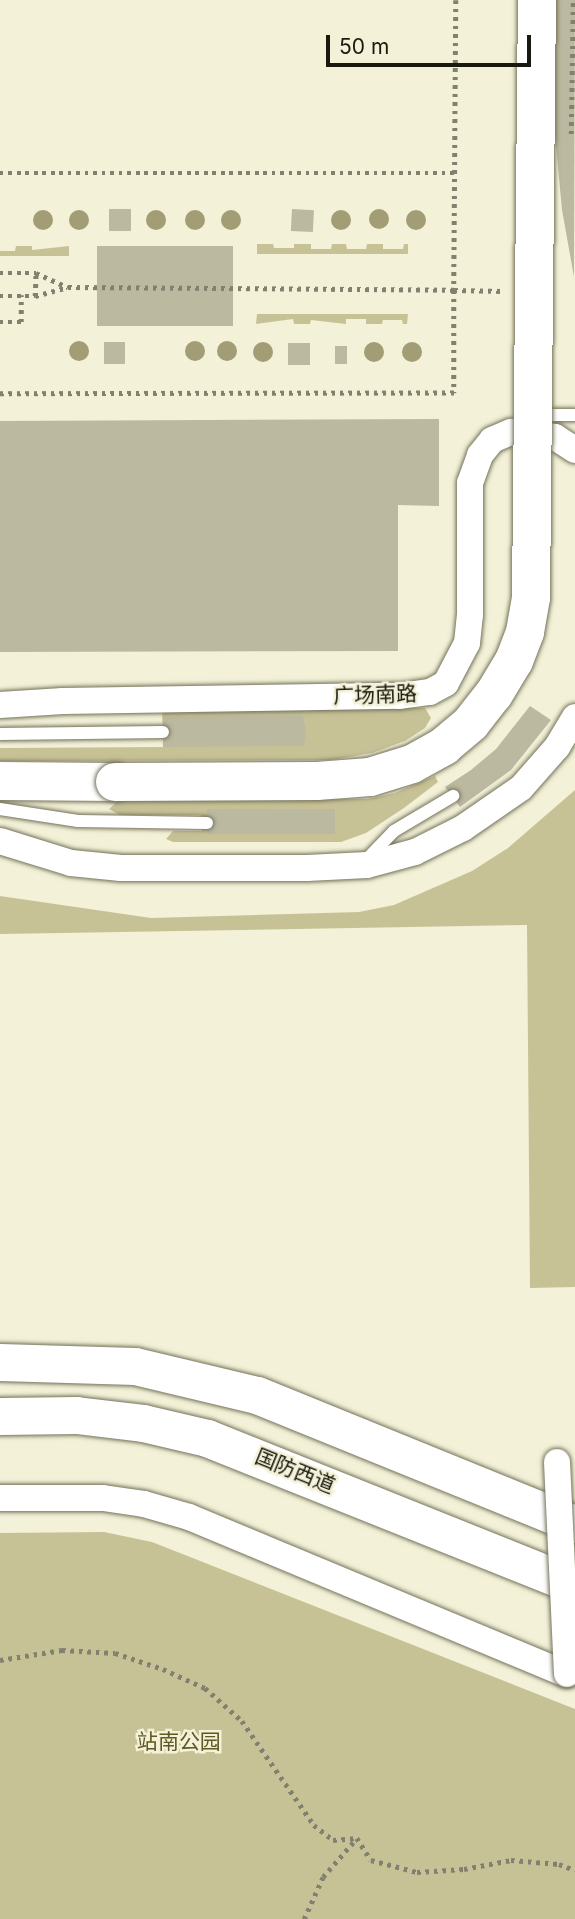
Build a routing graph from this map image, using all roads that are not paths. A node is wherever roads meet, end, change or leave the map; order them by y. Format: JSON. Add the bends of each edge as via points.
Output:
{"nodes":[{"id":1,"x":537,"y":0,"type":"edge"},
{"id":2,"x":531,"y":415,"type":"junction"},
{"id":3,"x":575,"y":415,"type":"edge"},
{"id":4,"x":575,"y":450,"type":"edge"},
{"id":5,"x":0,"y":705,"type":"edge"},
{"id":6,"x":575,"y":716,"type":"edge"},
{"id":7,"x":163,"y":732,"type":"dead end"},
{"id":8,"x":0,"y":734,"type":"edge"},
{"id":9,"x":0,"y":781,"type":"edge"},
{"id":10,"x":453,"y":796,"type":"dead end"},
{"id":11,"x":0,"y":809,"type":"edge"},
{"id":12,"x":207,"y":822,"type":"dead end"},
{"id":13,"x":0,"y":841,"type":"edge"},
{"id":14,"x":361,"y":865,"type":"junction"},
{"id":15,"x":0,"y":1362,"type":"edge"},
{"id":16,"x":0,"y":1416,"type":"edge"},
{"id":17,"x":557,"y":1462,"type":"dead end"},
{"id":18,"x":0,"y":1498,"type":"edge"},
{"id":19,"x":575,"y":1524,"type":"edge"},
{"id":20,"x":575,"y":1585,"type":"edge"}],
"edges":[{"from":1,"to":2,"type":"main road","bridge":true},
{"from":2,"to":3,"type":"lane"},
{"from":2,"to":9,"type":"main road","bridge":true,"via":[[531,598],[525,632],[514,662],[494,694],[471,723],[444,746],[412,764],[370,776],[317,781]]},
{"from":4,"to":5,"type":"street","name":"广场南路","via":[[555,437],[511,432],[492,440],[480,454],[470,483],[467,643],[446,683],[430,692]]},
{"from":6,"to":14,"type":"street","via":[[557,747],[520,788],[463,828],[415,852]]},
{"from":7,"to":8,"type":"lane"},
{"from":10,"to":14,"type":"lane","via":[[394,831]]},
{"from":11,"to":12,"type":"lane","via":[[78,821]]},
{"from":13,"to":14,"type":"street","via":[[71,863],[121,868]]},
{"from":15,"to":19,"type":"main road","via":[[135,1366],[257,1395]]},
{"from":16,"to":20,"type":"main road","name":"国防西道","via":[[76,1415],[143,1423],[207,1438]]},
{"from":17,"to":18,"type":"street","bridge":true,"via":[[567,1674],[189,1517],[144,1504],[103,1499]]}]}
